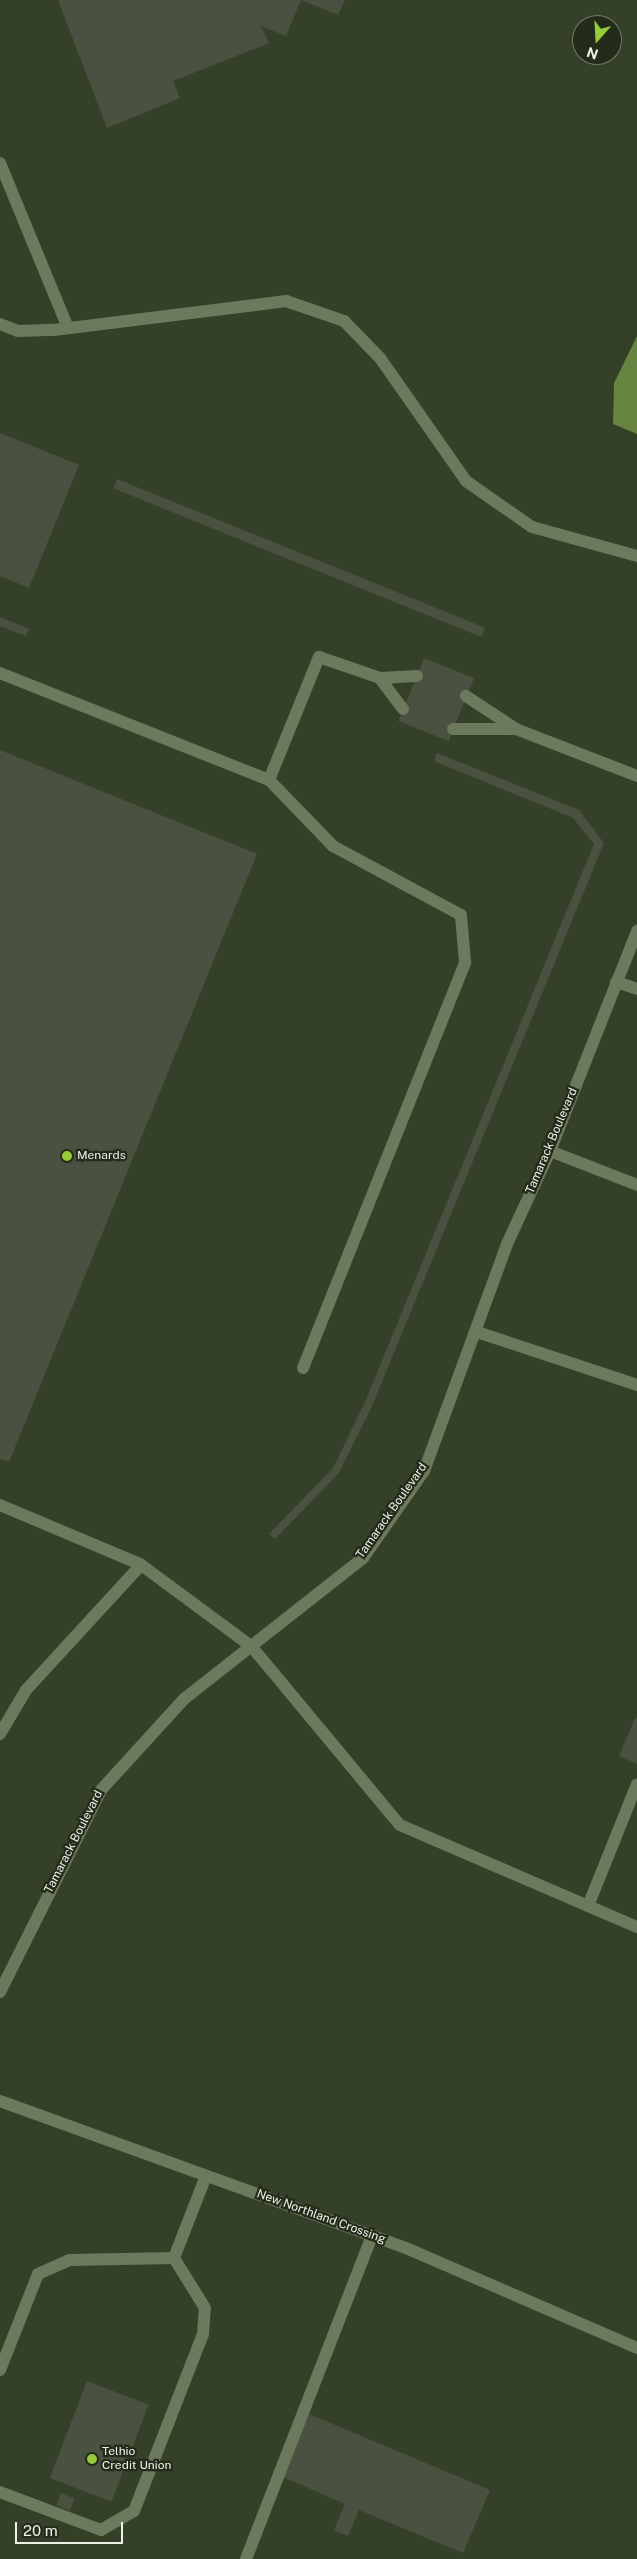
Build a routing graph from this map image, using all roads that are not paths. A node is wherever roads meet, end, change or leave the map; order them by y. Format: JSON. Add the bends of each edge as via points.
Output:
{"nodes":[{"id":1,"x":0,"y":163,"type":"edge"},
{"id":2,"x":0,"y":324,"type":"edge"},
{"id":3,"x":68,"y":328,"type":"junction"},
{"id":4,"x":637,"y":556,"type":"edge"},
{"id":5,"x":0,"y":673,"type":"edge"},
{"id":6,"x":417,"y":676,"type":"tunnel mouth"},
{"id":7,"x":380,"y":678,"type":"junction"},
{"id":8,"x":466,"y":696,"type":"tunnel mouth"},
{"id":9,"x":403,"y":709,"type":"tunnel mouth"},
{"id":10,"x":453,"y":728,"type":"tunnel mouth"},
{"id":11,"x":516,"y":729,"type":"junction"},
{"id":12,"x":637,"y":776,"type":"edge"},
{"id":13,"x":269,"y":780,"type":"junction"},
{"id":14,"x":637,"y":931,"type":"edge"},
{"id":15,"x":616,"y":982,"type":"junction"},
{"id":16,"x":637,"y":989,"type":"edge"},
{"id":17,"x":550,"y":1151,"type":"junction"},
{"id":18,"x":637,"y":1185,"type":"edge"},
{"id":19,"x":477,"y":1332,"type":"junction"},
{"id":20,"x":303,"y":1368,"type":"dead end"},
{"id":21,"x":637,"y":1385,"type":"edge"},
{"id":22,"x":0,"y":1505,"type":"edge"},
{"id":23,"x":141,"y":1565,"type":"junction"},
{"id":24,"x":252,"y":1647,"type":"junction"},
{"id":25,"x":0,"y":1734,"type":"edge"},
{"id":26,"x":637,"y":1784,"type":"edge"},
{"id":27,"x":588,"y":1906,"type":"junction"},
{"id":28,"x":637,"y":1927,"type":"edge"},
{"id":29,"x":0,"y":1992,"type":"edge"},
{"id":30,"x":0,"y":2101,"type":"edge"},
{"id":31,"x":206,"y":2176,"type":"junction"},
{"id":32,"x":372,"y":2236,"type":"junction"},
{"id":33,"x":174,"y":2258,"type":"junction"},
{"id":34,"x":637,"y":2348,"type":"edge"},
{"id":35,"x":0,"y":2370,"type":"edge"},
{"id":36,"x":0,"y":2492,"type":"edge"},
{"id":37,"x":246,"y":2559,"type":"edge"}],
"edges":[{"from":1,"to":3,"type":"street"},
{"from":2,"to":3,"type":"street","via":[[18,332]]},
{"from":3,"to":4,"type":"street","via":[[286,300],[344,321],[380,358],[466,481],[532,527]]},
{"from":5,"to":13,"type":"street"},
{"from":6,"to":7,"type":"street"},
{"from":7,"to":9,"type":"street"},
{"from":7,"to":13,"type":"street","via":[[319,657]]},
{"from":8,"to":11,"type":"street"},
{"from":10,"to":11,"type":"street"},
{"from":11,"to":12,"type":"street"},
{"from":13,"to":20,"type":"street","via":[[333,846],[461,915],[465,962]]},
{"from":14,"to":15,"type":"street","name":"Tamarack Boulevard"},
{"from":15,"to":16,"type":"street"},
{"from":15,"to":17,"type":"street","name":"Tamarack Boulevard"},
{"from":17,"to":18,"type":"street"},
{"from":17,"to":19,"type":"street","name":"Tamarack Boulevard","via":[[507,1244]]},
{"from":19,"to":21,"type":"street"},
{"from":19,"to":24,"type":"street","name":"Tamarack Boulevard","via":[[424,1470],[368,1550]]},
{"from":22,"to":23,"type":"street"},
{"from":23,"to":24,"type":"street"},
{"from":23,"to":25,"type":"street","via":[[26,1690]]},
{"from":24,"to":27,"type":"street","via":[[400,1825]]},
{"from":24,"to":29,"type":"street","name":"Tamarack Boulevard","via":[[184,1699],[101,1790]]},
{"from":26,"to":27,"type":"street"},
{"from":27,"to":28,"type":"street"},
{"from":30,"to":31,"type":"street","name":"New Northland Crossing"},
{"from":31,"to":32,"type":"street","name":"New Northland Crossing"},
{"from":31,"to":33,"type":"street"},
{"from":32,"to":34,"type":"street","name":"New Northland Crossing"},
{"from":32,"to":37,"type":"street"},
{"from":33,"to":35,"type":"street","via":[[69,2260],[38,2274]]},
{"from":33,"to":36,"type":"street","via":[[205,2308],[203,2334],[134,2511],[101,2530]]}]}
